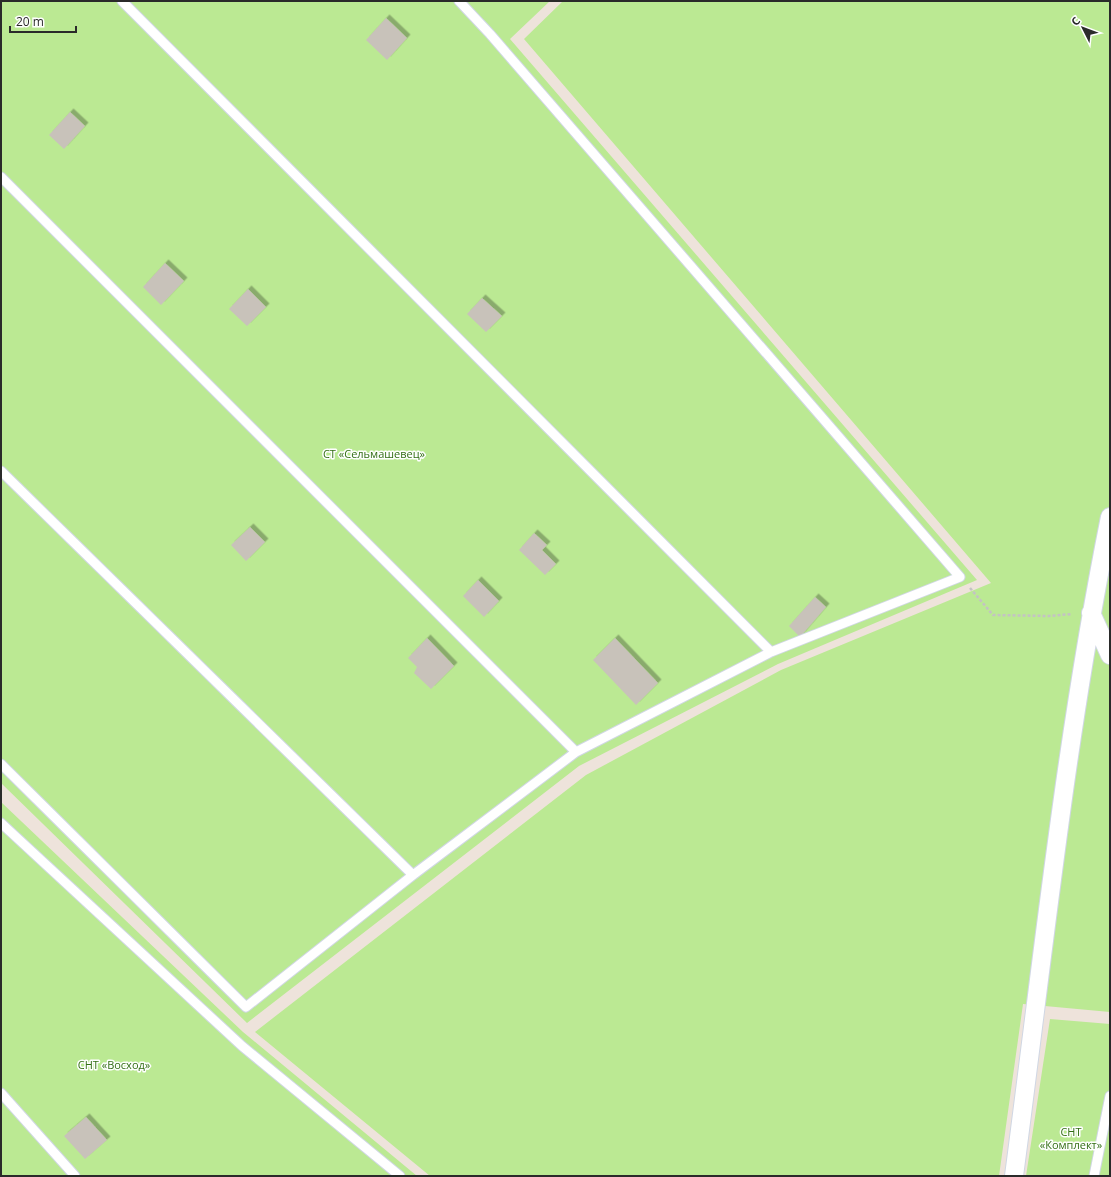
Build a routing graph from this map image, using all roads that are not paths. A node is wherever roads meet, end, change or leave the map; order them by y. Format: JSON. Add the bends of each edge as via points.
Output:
{"nodes":[{"id":1,"x":122,"y":1,"type":"edge"},
{"id":2,"x":459,"y":1,"type":"edge"},
{"id":3,"x":1,"y":177,"type":"edge"},
{"id":4,"x":1,"y":471,"type":"edge"},
{"id":5,"x":1110,"y":517,"type":"edge"},
{"id":6,"x":1091,"y":613,"type":"junction"},
{"id":7,"x":771,"y":652,"type":"junction"},
{"id":8,"x":1110,"y":655,"type":"edge"},
{"id":9,"x":576,"y":752,"type":"junction"},
{"id":10,"x":1,"y":764,"type":"edge"},
{"id":11,"x":1,"y":823,"type":"edge"},
{"id":12,"x":413,"y":875,"type":"junction"},
{"id":13,"x":1,"y":1093,"type":"edge"},
{"id":14,"x":1110,"y":1096,"type":"edge"},
{"id":15,"x":75,"y":1176,"type":"edge"},
{"id":16,"x":400,"y":1176,"type":"edge"},
{"id":17,"x":1014,"y":1176,"type":"edge"},
{"id":18,"x":1094,"y":1176,"type":"edge"}],
"edges":[{"from":1,"to":7,"type":"lane"},
{"from":2,"to":7,"type":"lane","via":[[960,577]]},
{"from":3,"to":9,"type":"lane"},
{"from":4,"to":12,"type":"lane"},
{"from":5,"to":6,"type":"street"},
{"from":6,"to":8,"type":"street"},
{"from":6,"to":17,"type":"street","via":[[1066,780]]},
{"from":7,"to":9,"type":"lane"},
{"from":9,"to":12,"type":"lane"},
{"from":10,"to":12,"type":"lane","via":[[246,1007]]},
{"from":11,"to":16,"type":"lane","via":[[242,1046]]},
{"from":13,"to":15,"type":"lane"},
{"from":14,"to":18,"type":"lane"}]}
